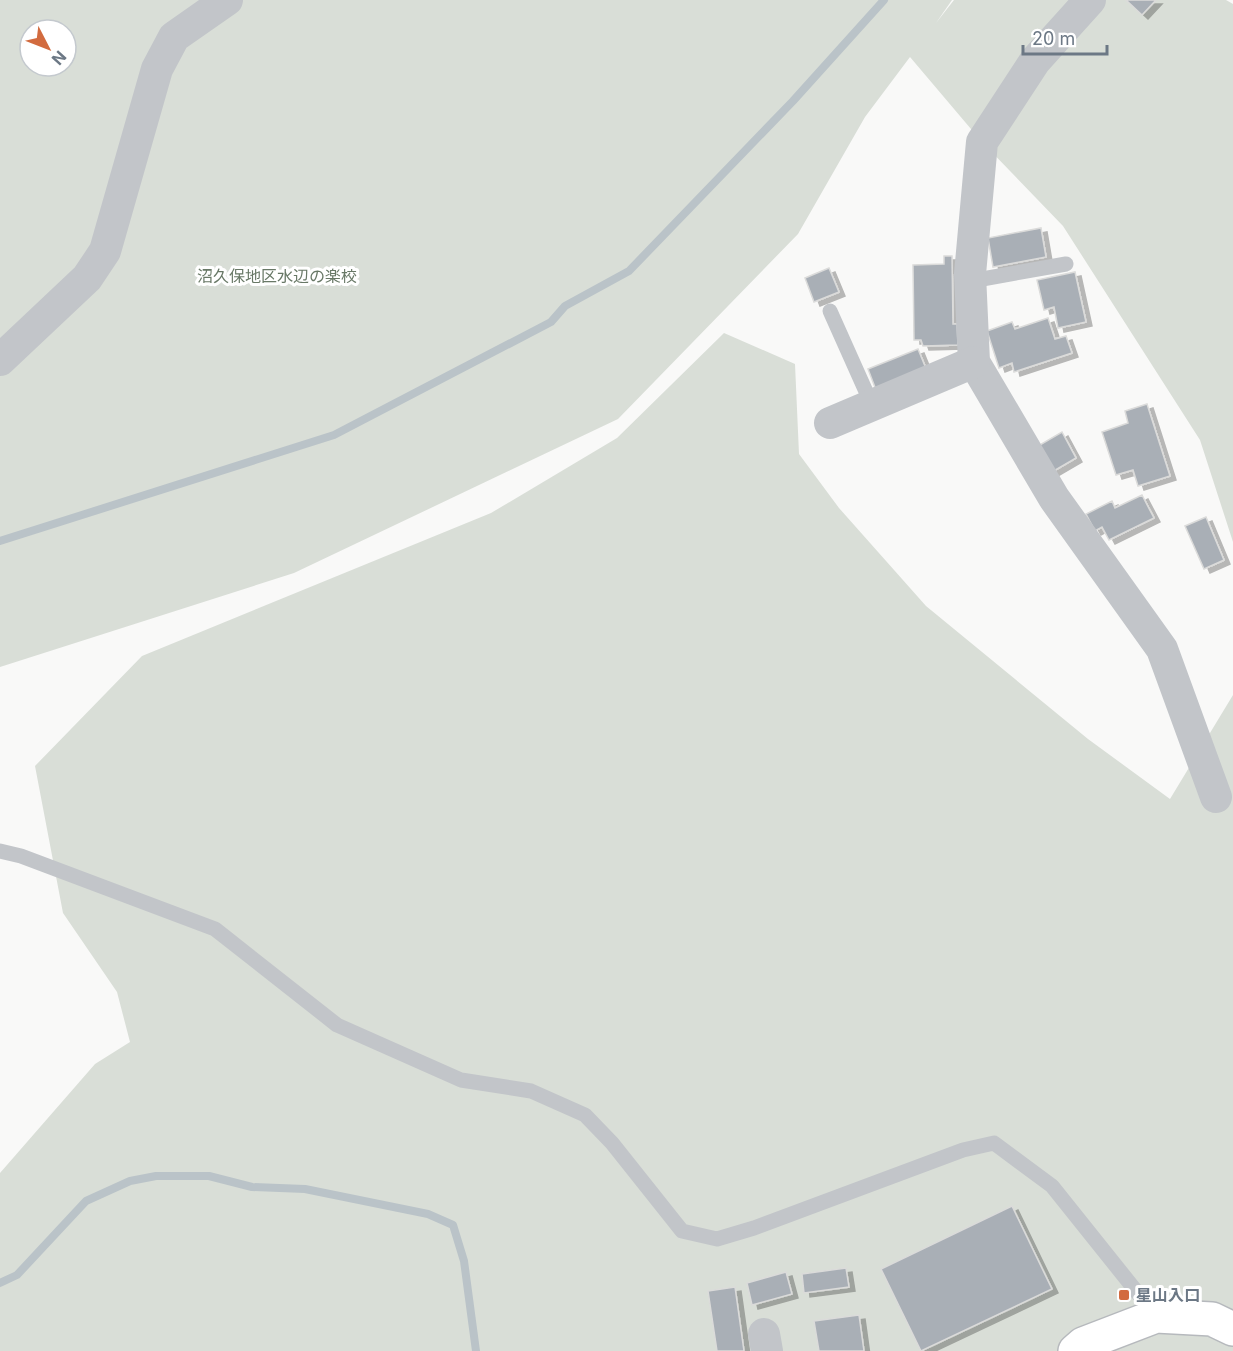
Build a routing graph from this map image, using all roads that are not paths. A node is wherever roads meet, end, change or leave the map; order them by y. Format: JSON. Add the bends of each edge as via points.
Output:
{"nodes":[{"id":1,"x":227,"y":0,"type":"edge"},
{"id":2,"x":1090,"y":0,"type":"edge"},
{"id":3,"x":1066,"y":264,"type":"dead end"},
{"id":4,"x":971,"y":281,"type":"junction"},
{"id":5,"x":830,"y":311,"type":"dead end"},
{"id":6,"x":0,"y":360,"type":"edge"},
{"id":7,"x":974,"y":362,"type":"junction"},
{"id":8,"x":872,"y":405,"type":"junction"},
{"id":9,"x":830,"y":423,"type":"dead end"},
{"id":10,"x":1225,"y":796,"type":"edge"},
{"id":11,"x":0,"y":851,"type":"edge"},
{"id":12,"x":1156,"y":1316,"type":"junction"},
{"id":13,"x":1233,"y":1329,"type":"edge"},
{"id":14,"x":1075,"y":1351,"type":"edge"}],
"edges":[{"from":1,"to":6,"type":"street","via":[[174,37],[157,69],[105,251],[87,278]]},
{"from":2,"to":4,"type":"street","via":[[1035,60],[982,142]]},
{"from":3,"to":4,"type":"lane"},
{"from":4,"to":7,"type":"street"},
{"from":5,"to":8,"type":"lane"},
{"from":7,"to":8,"type":"street"},
{"from":7,"to":10,"type":"street","via":[[1054,498],[1162,649]]},
{"from":8,"to":9,"type":"street"},
{"from":11,"to":12,"type":"lane","via":[[215,929],[337,1025],[461,1080],[531,1091],[585,1115],[682,1231],[717,1239],[963,1150],[994,1143],[1052,1186]]},
{"from":12,"to":13,"type":"main road","via":[[1212,1319]]},
{"from":12,"to":14,"type":"main road","via":[[1083,1344]]}]}
